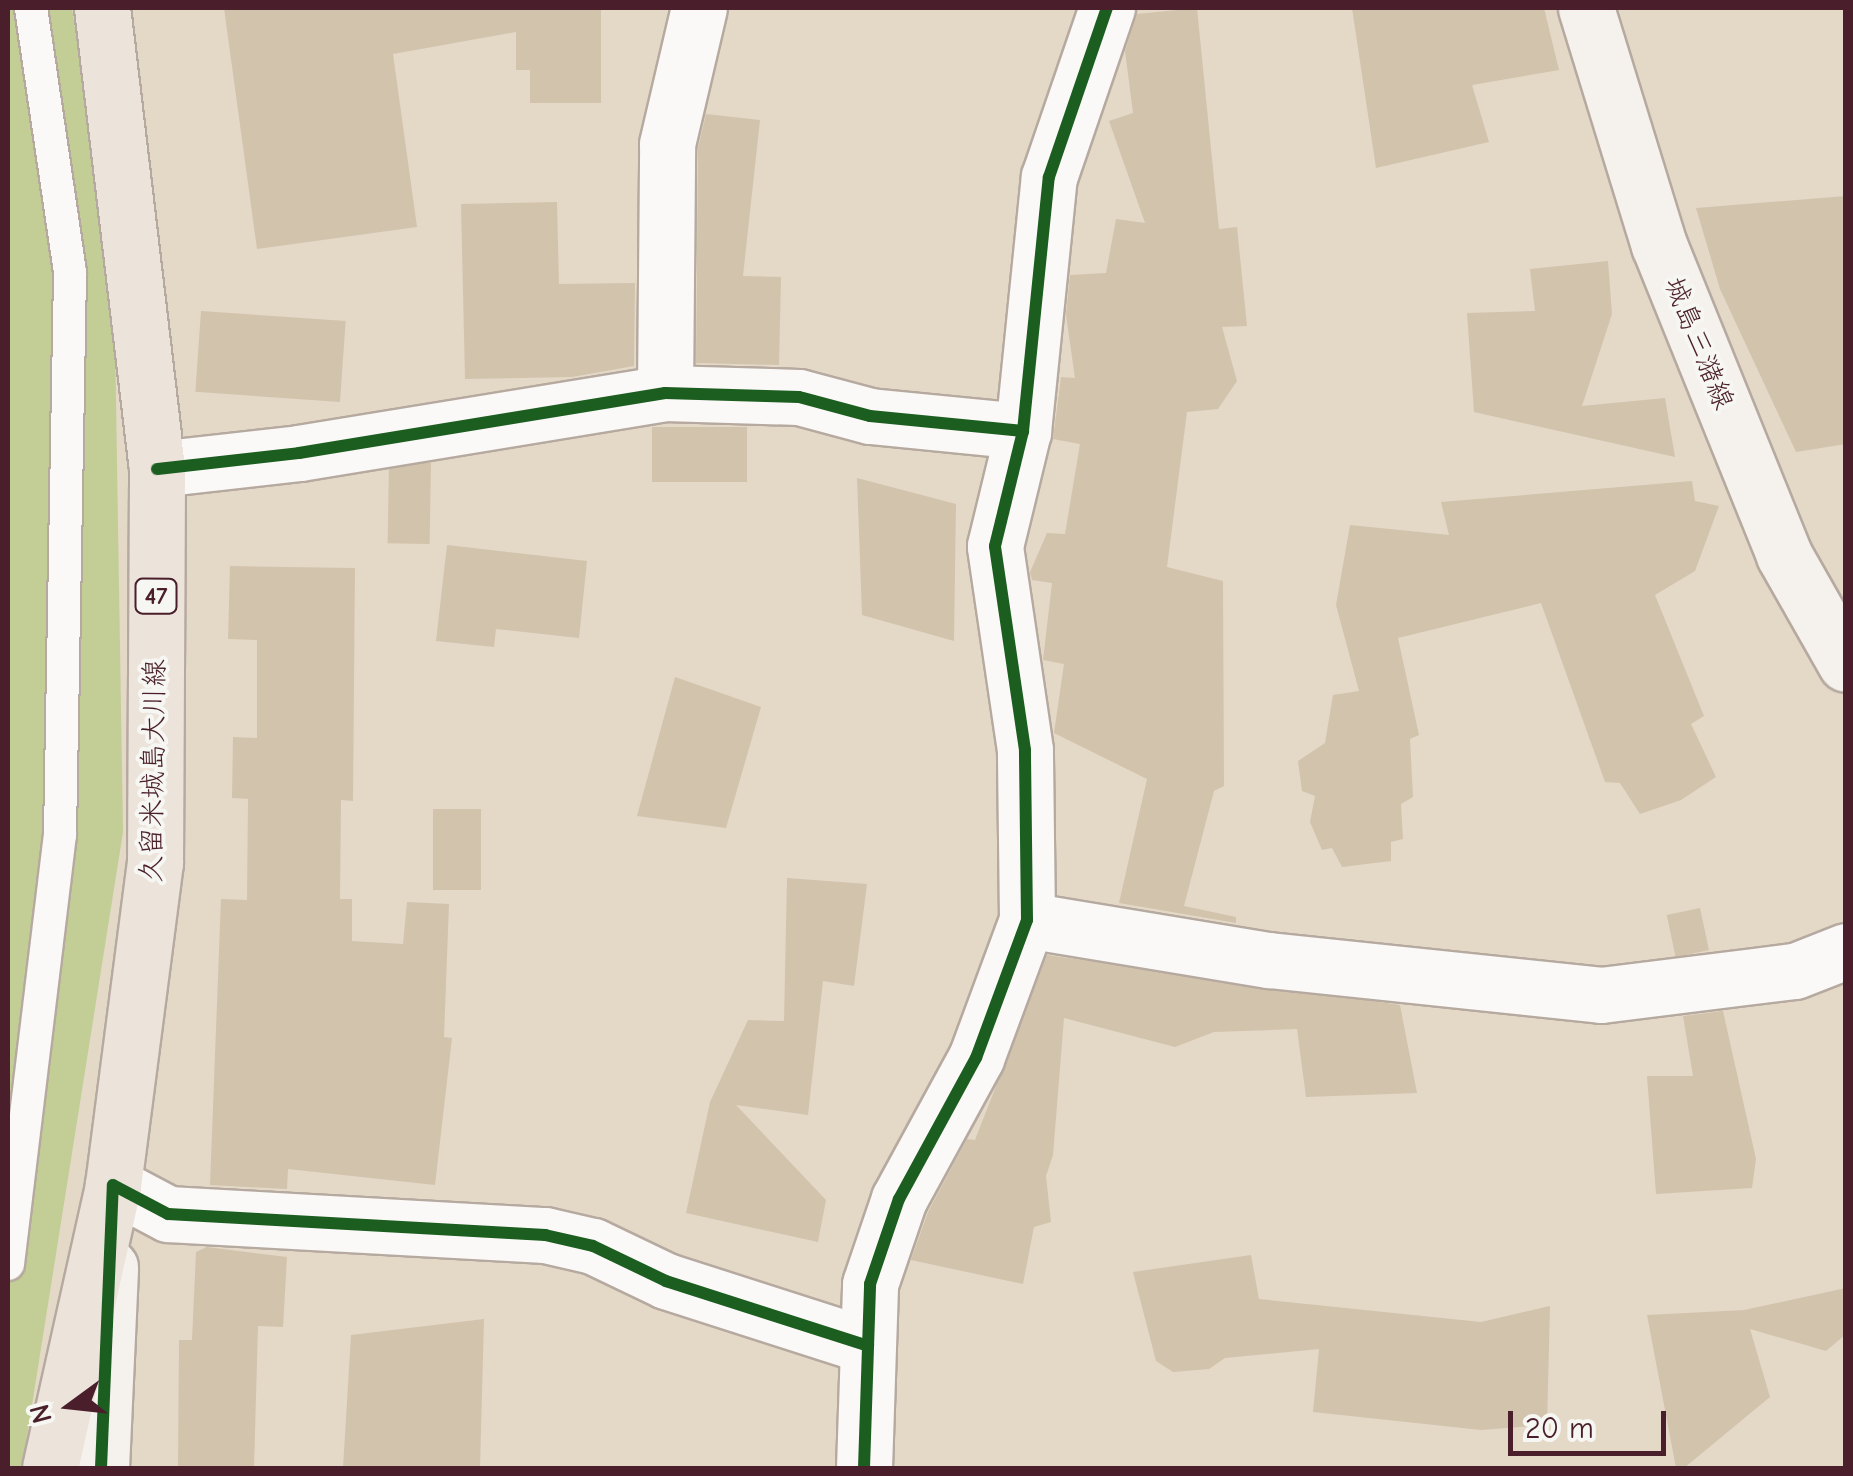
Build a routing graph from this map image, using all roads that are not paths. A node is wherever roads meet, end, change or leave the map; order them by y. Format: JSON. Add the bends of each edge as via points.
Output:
{"nodes":[{"id":1,"x":31,"y":8,"type":"edge"},
{"id":2,"x":102,"y":8,"type":"edge"},
{"id":3,"x":699,"y":8,"type":"edge"},
{"id":4,"x":1107,"y":8,"type":"edge"},
{"id":5,"x":1586,"y":8,"type":"edge"},
{"id":6,"x":665,"y":393,"type":"junction"},
{"id":7,"x":1023,"y":431,"type":"junction"},
{"id":8,"x":157,"y":469,"type":"junction"},
{"id":9,"x":1846,"y":664,"type":"edge"},
{"id":10,"x":1027,"y":920,"type":"junction"},
{"id":11,"x":1846,"y":951,"type":"edge"},
{"id":12,"x":113,"y":1186,"type":"junction"},
{"id":13,"x":8,"y":1264,"type":"edge"},
{"id":14,"x":868,"y":1346,"type":"junction"},
{"id":15,"x":50,"y":1468,"type":"edge"},
{"id":16,"x":101,"y":1468,"type":"edge"},
{"id":17,"x":864,"y":1468,"type":"edge"}],
"edges":[{"from":1,"to":13,"type":"lane","via":[[70,272],[60,834]]},
{"from":2,"to":8,"type":"main road","name":"久留米城島大川線","number":"47"},
{"from":3,"to":6,"type":"street","via":[[667,144]]},
{"from":4,"to":7,"type":"street","via":[[1048,176]]},
{"from":5,"to":9,"type":"main road","name":"城島三潴線","via":[[1659,244],[1784,555]]},
{"from":6,"to":7,"type":"street","via":[[799,396],[870,416]]},
{"from":6,"to":8,"type":"street","via":[[299,453]]},
{"from":7,"to":10,"type":"street","via":[[995,546],[1025,750]]},
{"from":8,"to":12,"type":"main road","name":"久留米城島大川線","number":"47","via":[[155,862]]},
{"from":10,"to":11,"type":"street","via":[[1268,960],[1601,995],[1795,971]]},
{"from":10,"to":14,"type":"street","via":[[976,1058],[899,1199],[870,1284]]},
{"from":12,"to":14,"type":"street","via":[[168,1214],[545,1235],[593,1246],[666,1281]]},
{"from":12,"to":15,"type":"main road","name":"久留米城島大川線","number":"47"},
{"from":12,"to":16,"type":"main road"},
{"from":14,"to":17,"type":"street"}]}
